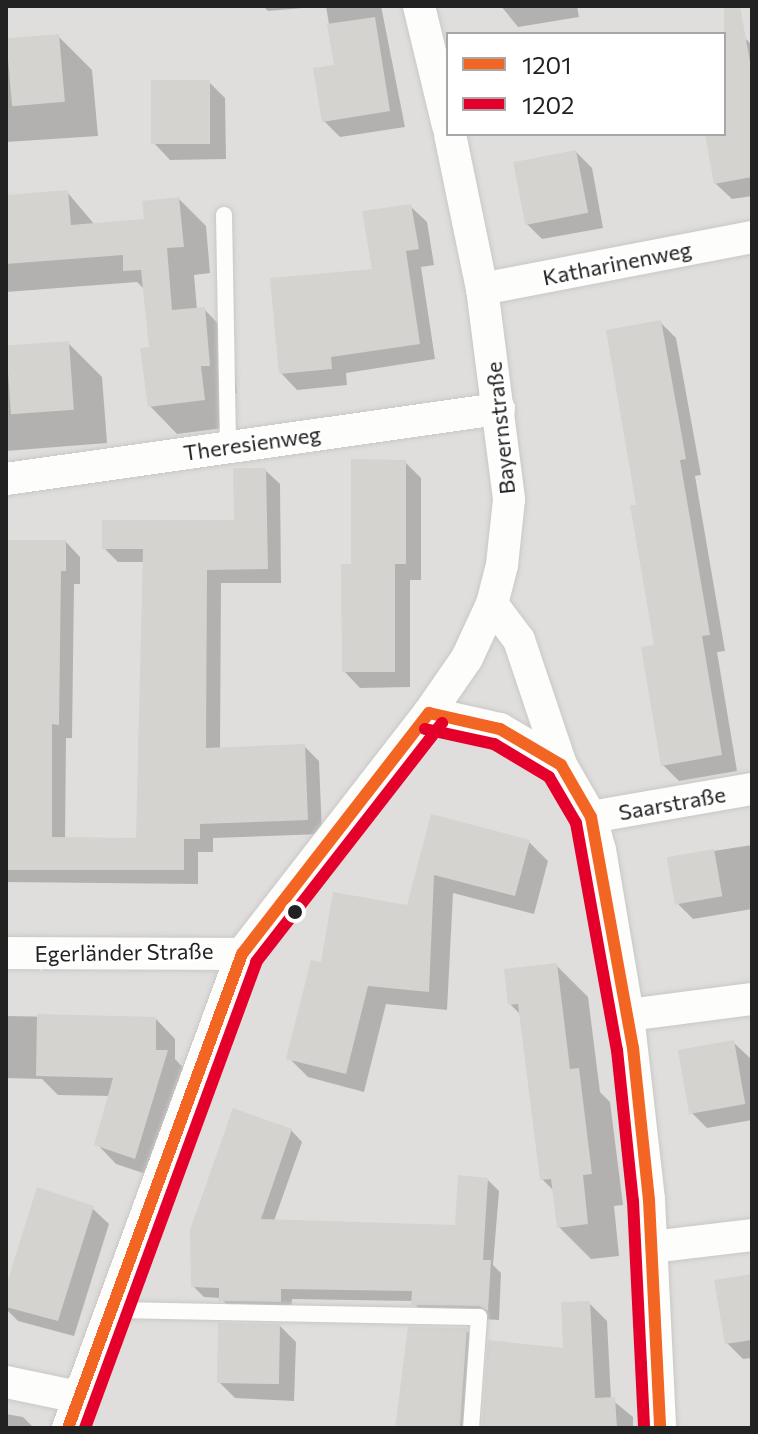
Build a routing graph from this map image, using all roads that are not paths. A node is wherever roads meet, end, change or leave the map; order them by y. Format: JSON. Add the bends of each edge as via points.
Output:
{"nodes":[{"id":1,"x":419,"y":6,"type":"edge"},
{"id":2,"x":446,"y":118,"type":"edge"},
{"id":3,"x":450,"y":136,"type":"edge"},
{"id":4,"x":224,"y":215,"type":"dead end"},
{"id":5,"x":752,"y":237,"type":"edge"},
{"id":6,"x":482,"y":289,"type":"junction"},
{"id":7,"x":499,"y":409,"type":"junction"},
{"id":8,"x":228,"y":446,"type":"junction"},
{"id":9,"x":6,"y":479,"type":"edge"},
{"id":10,"x":492,"y":604,"type":"junction"},
{"id":11,"x":429,"y":713,"type":"junction"},
{"id":12,"x":561,"y":765,"type":"junction"},
{"id":13,"x":752,"y":789,"type":"edge"},
{"id":14,"x":591,"y":817,"type":"junction"},
{"id":15,"x":6,"y":953,"type":"edge"},
{"id":16,"x":242,"y":954,"type":"junction"},
{"id":17,"x":752,"y":999,"type":"edge"},
{"id":18,"x":628,"y":1015,"type":"junction"},
{"id":19,"x":752,"y":1235,"type":"edge"},
{"id":20,"x":652,"y":1247,"type":"junction"},
{"id":21,"x":112,"y":1310,"type":"junction"},
{"id":22,"x":6,"y":1382,"type":"edge"},
{"id":23,"x":76,"y":1419,"type":"edge"},
{"id":24,"x":471,"y":1428,"type":"edge"},
{"id":25,"x":660,"y":1428,"type":"edge"}],
"edges":[{"from":1,"to":2,"type":"street"},
{"from":3,"to":6,"type":"street","name":"Bayernstraße"},
{"from":4,"to":8,"type":"lane"},
{"from":5,"to":6,"type":"street","name":"Katharinenweg"},
{"from":6,"to":7,"type":"street","name":"Bayernstraße"},
{"from":7,"to":8,"type":"street","name":"Theresienweg"},
{"from":7,"to":10,"type":"street","name":"Bayernstraße","via":[[509,499]]},
{"from":8,"to":9,"type":"street","name":"Theresienweg"},
{"from":10,"to":11,"type":"street","name":"Bayernstraße","via":[[467,658]]},
{"from":10,"to":12,"type":"street","via":[[519,640]]},
{"from":11,"to":12,"type":"street","via":[[500,729]]},
{"from":11,"to":16,"type":"street","name":"Bayernstraße"},
{"from":12,"to":14,"type":"street"},
{"from":13,"to":14,"type":"street","name":"Saarstraße"},
{"from":14,"to":18,"type":"street"},
{"from":15,"to":16,"type":"street","name":"Egerländer Straße"},
{"from":16,"to":21,"type":"street","name":"Bayernstraße"},
{"from":17,"to":18,"type":"street"},
{"from":18,"to":20,"type":"street"},
{"from":19,"to":20,"type":"street"},
{"from":20,"to":25,"type":"street"},
{"from":21,"to":23,"type":"street","name":"Bayernstraße"},
{"from":21,"to":24,"type":"lane","via":[[479,1317]]},
{"from":22,"to":23,"type":"street"}]}
